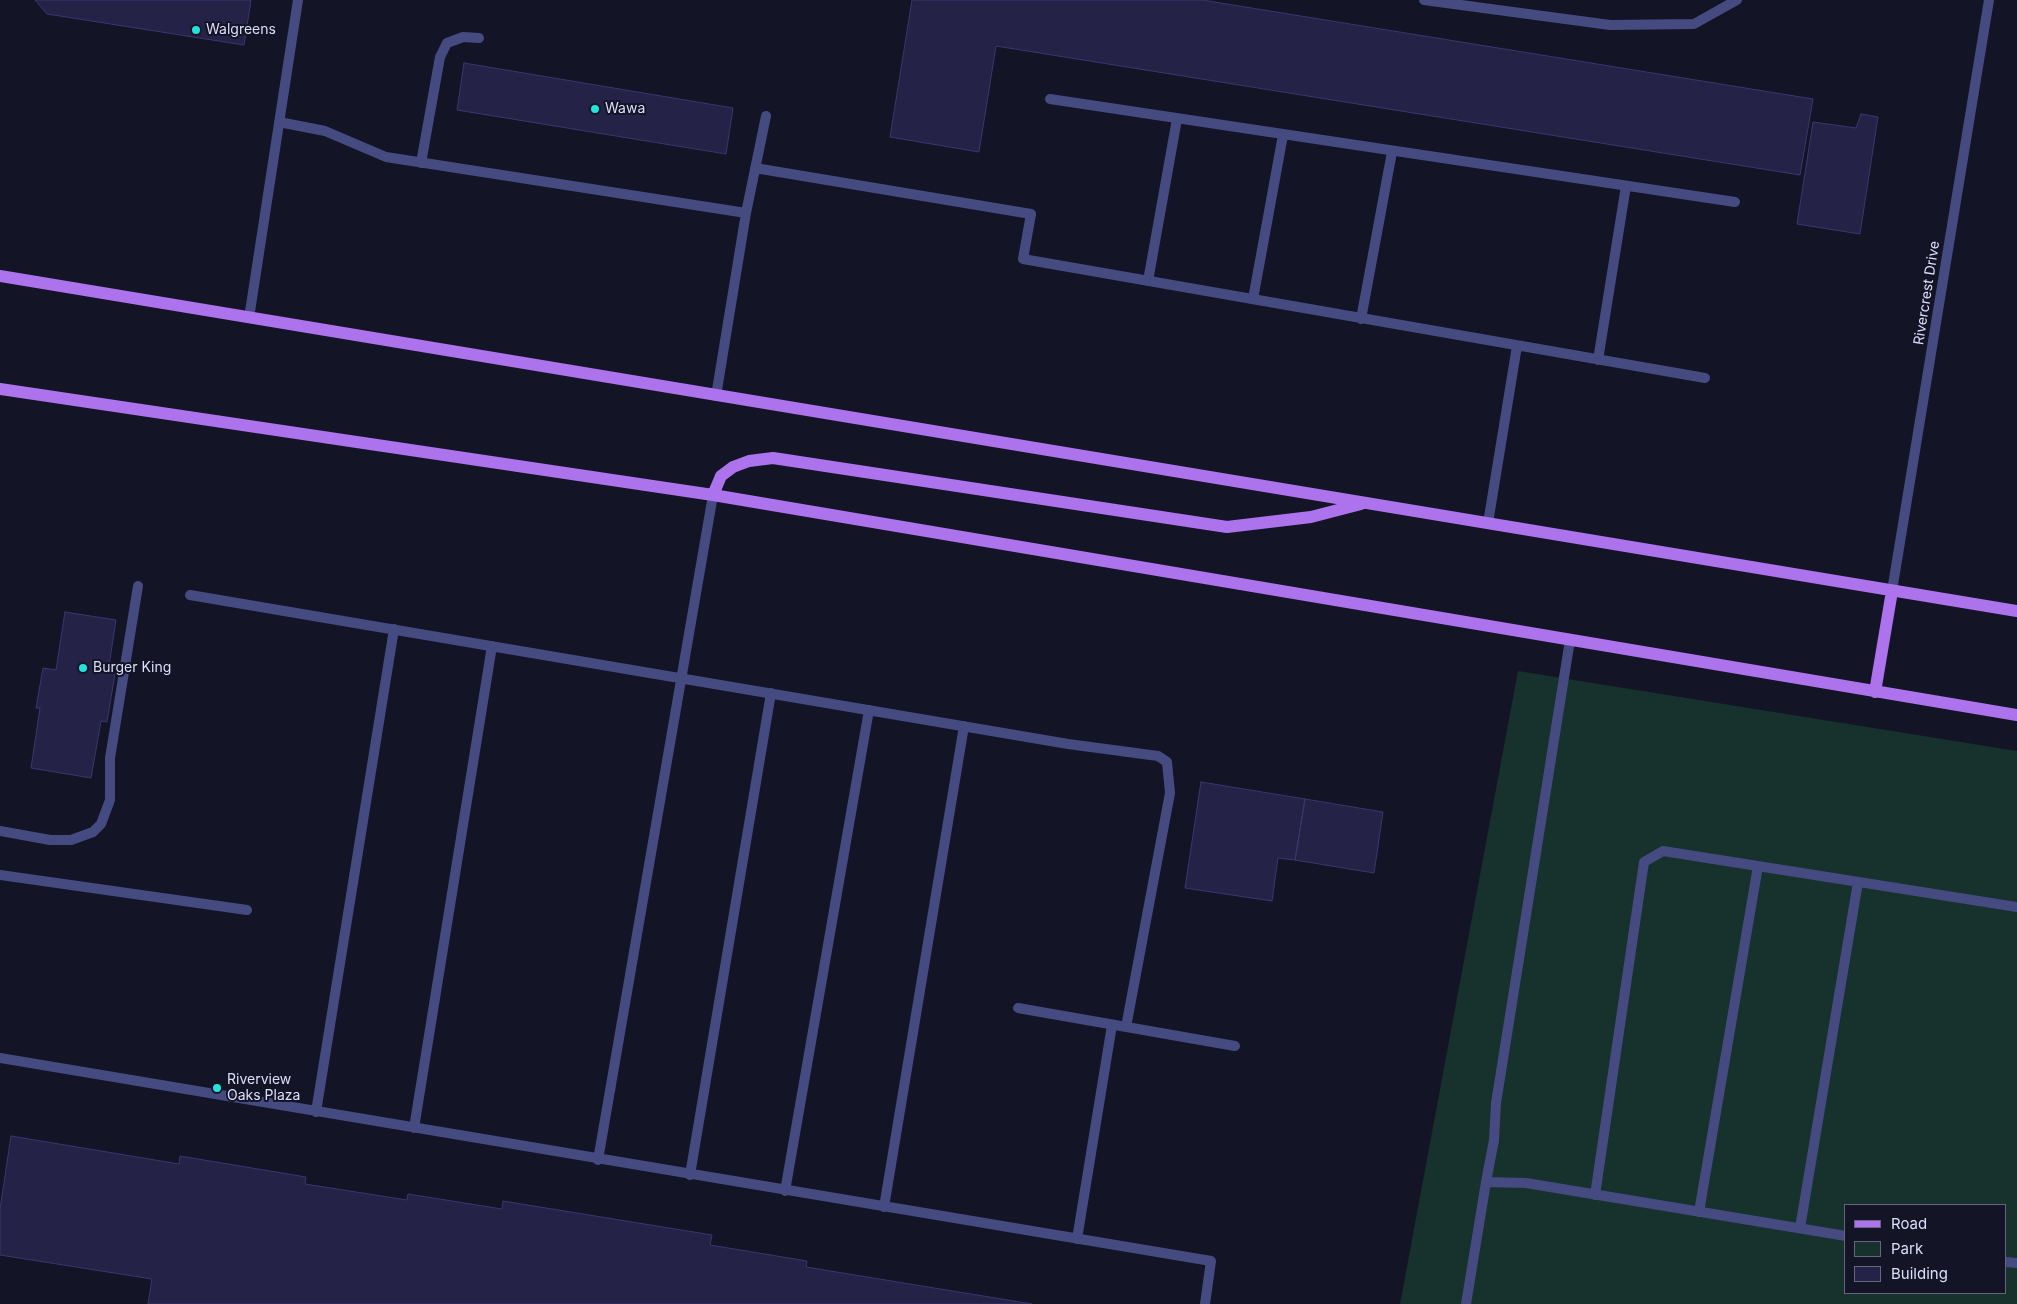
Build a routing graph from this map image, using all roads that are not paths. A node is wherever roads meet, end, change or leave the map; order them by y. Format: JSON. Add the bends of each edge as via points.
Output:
{"nodes":[{"id":1,"x":298,"y":0,"type":"edge"},
{"id":2,"x":1424,"y":0,"type":"edge"},
{"id":3,"x":1737,"y":0,"type":"edge"},
{"id":4,"x":1990,"y":0,"type":"edge"},
{"id":5,"x":480,"y":38,"type":"dead end"},
{"id":6,"x":1050,"y":99,"type":"dead end"},
{"id":7,"x":766,"y":116,"type":"dead end"},
{"id":8,"x":1176,"y":119,"type":"junction"},
{"id":9,"x":279,"y":122,"type":"junction"},
{"id":10,"x":1283,"y":135,"type":"junction"},
{"id":11,"x":1392,"y":152,"type":"junction"},
{"id":12,"x":421,"y":163,"type":"junction"},
{"id":13,"x":755,"y":168,"type":"junction"},
{"id":14,"x":1626,"y":186,"type":"junction"},
{"id":15,"x":1735,"y":202,"type":"dead end"},
{"id":16,"x":746,"y":213,"type":"junction"},
{"id":17,"x":0,"y":276,"type":"edge"},
{"id":18,"x":1148,"y":281,"type":"junction"},
{"id":19,"x":1253,"y":299,"type":"junction"},
{"id":20,"x":249,"y":318,"type":"junction"},
{"id":21,"x":1361,"y":319,"type":"junction"},
{"id":22,"x":1517,"y":346,"type":"junction"},
{"id":23,"x":1598,"y":360,"type":"junction"},
{"id":24,"x":1705,"y":378,"type":"dead end"},
{"id":25,"x":0,"y":389,"type":"edge"},
{"id":26,"x":716,"y":396,"type":"junction"},
{"id":27,"x":713,"y":495,"type":"junction"},
{"id":28,"x":1366,"y":503,"type":"junction"},
{"id":29,"x":1488,"y":523,"type":"junction"},
{"id":30,"x":138,"y":586,"type":"dead end"},
{"id":31,"x":1892,"y":590,"type":"junction"},
{"id":32,"x":190,"y":595,"type":"dead end"},
{"id":33,"x":2017,"y":611,"type":"edge"},
{"id":34,"x":394,"y":630,"type":"junction"},
{"id":35,"x":1570,"y":640,"type":"junction"},
{"id":36,"x":492,"y":646,"type":"junction"},
{"id":37,"x":680,"y":678,"type":"junction"},
{"id":38,"x":1875,"y":692,"type":"junction"},
{"id":39,"x":771,"y":693,"type":"junction"},
{"id":40,"x":869,"y":710,"type":"junction"},
{"id":41,"x":2017,"y":716,"type":"edge"},
{"id":42,"x":964,"y":726,"type":"junction"},
{"id":43,"x":0,"y":831,"type":"edge"},
{"id":44,"x":1758,"y":866,"type":"junction"},
{"id":45,"x":0,"y":875,"type":"edge"},
{"id":46,"x":1858,"y":882,"type":"junction"},
{"id":47,"x":2017,"y":907,"type":"edge"},
{"id":48,"x":247,"y":910,"type":"dead end"},
{"id":49,"x":1018,"y":1008,"type":"dead end"},
{"id":50,"x":1112,"y":1025,"type":"junction"},
{"id":51,"x":1126,"y":1027,"type":"junction"},
{"id":52,"x":1235,"y":1046,"type":"dead end"},
{"id":53,"x":0,"y":1058,"type":"edge"},
{"id":54,"x":316,"y":1112,"type":"junction"},
{"id":55,"x":414,"y":1128,"type":"junction"},
{"id":56,"x":598,"y":1160,"type":"junction"},
{"id":57,"x":690,"y":1175,"type":"junction"},
{"id":58,"x":1486,"y":1182,"type":"junction"},
{"id":59,"x":785,"y":1191,"type":"junction"},
{"id":60,"x":1595,"y":1195,"type":"junction"},
{"id":61,"x":884,"y":1207,"type":"junction"},
{"id":62,"x":1699,"y":1212,"type":"junction"},
{"id":63,"x":1800,"y":1228,"type":"junction"},
{"id":64,"x":1844,"y":1236,"type":"edge"},
{"id":65,"x":1077,"y":1239,"type":"junction"},
{"id":66,"x":1205,"y":1304,"type":"edge"},
{"id":67,"x":1466,"y":1304,"type":"edge"}],
"edges":[{"from":1,"to":9,"type":"street"},
{"from":2,"to":3,"type":"street","via":[[1610,25],[1694,24]]},
{"from":4,"to":31,"type":"street","name":"Rivercrest Drive"},
{"from":5,"to":12,"type":"street","via":[[463,37],[447,43],[440,57]]},
{"from":6,"to":8,"type":"street"},
{"from":7,"to":13,"type":"street"},
{"from":8,"to":10,"type":"street"},
{"from":8,"to":18,"type":"street"},
{"from":9,"to":12,"type":"street","via":[[325,131],[386,157]]},
{"from":9,"to":20,"type":"street"},
{"from":10,"to":11,"type":"street"},
{"from":10,"to":19,"type":"street"},
{"from":11,"to":14,"type":"street"},
{"from":11,"to":21,"type":"street"},
{"from":12,"to":16,"type":"street"},
{"from":13,"to":16,"type":"street"},
{"from":13,"to":18,"type":"street","via":[[1031,214],[1023,259]]},
{"from":14,"to":15,"type":"street"},
{"from":14,"to":23,"type":"street"},
{"from":16,"to":26,"type":"street"},
{"from":17,"to":20,"type":"main road"},
{"from":18,"to":19,"type":"street"},
{"from":19,"to":21,"type":"street"},
{"from":20,"to":26,"type":"main road"},
{"from":21,"to":22,"type":"street"},
{"from":22,"to":23,"type":"street"},
{"from":22,"to":29,"type":"street"},
{"from":23,"to":24,"type":"street"},
{"from":25,"to":27,"type":"main road"},
{"from":26,"to":28,"type":"main road"},
{"from":27,"to":28,"type":"main road","via":[[721,476],[732,467],[773,458],[1226,527],[1311,517]]},
{"from":27,"to":35,"type":"main road"},
{"from":27,"to":37,"type":"street"},
{"from":28,"to":29,"type":"main road"},
{"from":29,"to":31,"type":"main road"},
{"from":30,"to":43,"type":"street","via":[[110,758],[110,800],[101,824],[93,832],[71,840],[50,840]]},
{"from":31,"to":33,"type":"main road"},
{"from":31,"to":38,"type":"main road"},
{"from":32,"to":34,"type":"street"},
{"from":34,"to":36,"type":"street"},
{"from":34,"to":54,"type":"street"},
{"from":35,"to":38,"type":"main road"},
{"from":35,"to":58,"type":"street"},
{"from":36,"to":37,"type":"street"},
{"from":36,"to":55,"type":"street"},
{"from":37,"to":39,"type":"street"},
{"from":37,"to":56,"type":"street"},
{"from":38,"to":41,"type":"main road"},
{"from":39,"to":40,"type":"street"},
{"from":39,"to":57,"type":"street"},
{"from":40,"to":42,"type":"street"},
{"from":40,"to":59,"type":"street"},
{"from":42,"to":51,"type":"street","via":[[1158,756],[1168,762],[1170,793]]},
{"from":42,"to":61,"type":"street"},
{"from":44,"to":46,"type":"street"},
{"from":44,"to":60,"type":"street","via":[[1663,851],[1644,862]]},
{"from":44,"to":62,"type":"street"},
{"from":45,"to":48,"type":"street"},
{"from":46,"to":47,"type":"street"},
{"from":46,"to":63,"type":"street"},
{"from":49,"to":50,"type":"street"},
{"from":50,"to":51,"type":"street"},
{"from":50,"to":65,"type":"street"},
{"from":51,"to":52,"type":"street"},
{"from":53,"to":54,"type":"street"},
{"from":54,"to":55,"type":"street"},
{"from":55,"to":56,"type":"street"},
{"from":56,"to":57,"type":"street"},
{"from":57,"to":59,"type":"street"},
{"from":58,"to":60,"type":"street","via":[[1526,1183]]},
{"from":58,"to":67,"type":"street"},
{"from":59,"to":61,"type":"street"},
{"from":60,"to":62,"type":"street"},
{"from":61,"to":65,"type":"street"},
{"from":62,"to":63,"type":"street"},
{"from":63,"to":64,"type":"street"},
{"from":65,"to":66,"type":"street","via":[[1212,1261]]}]}
